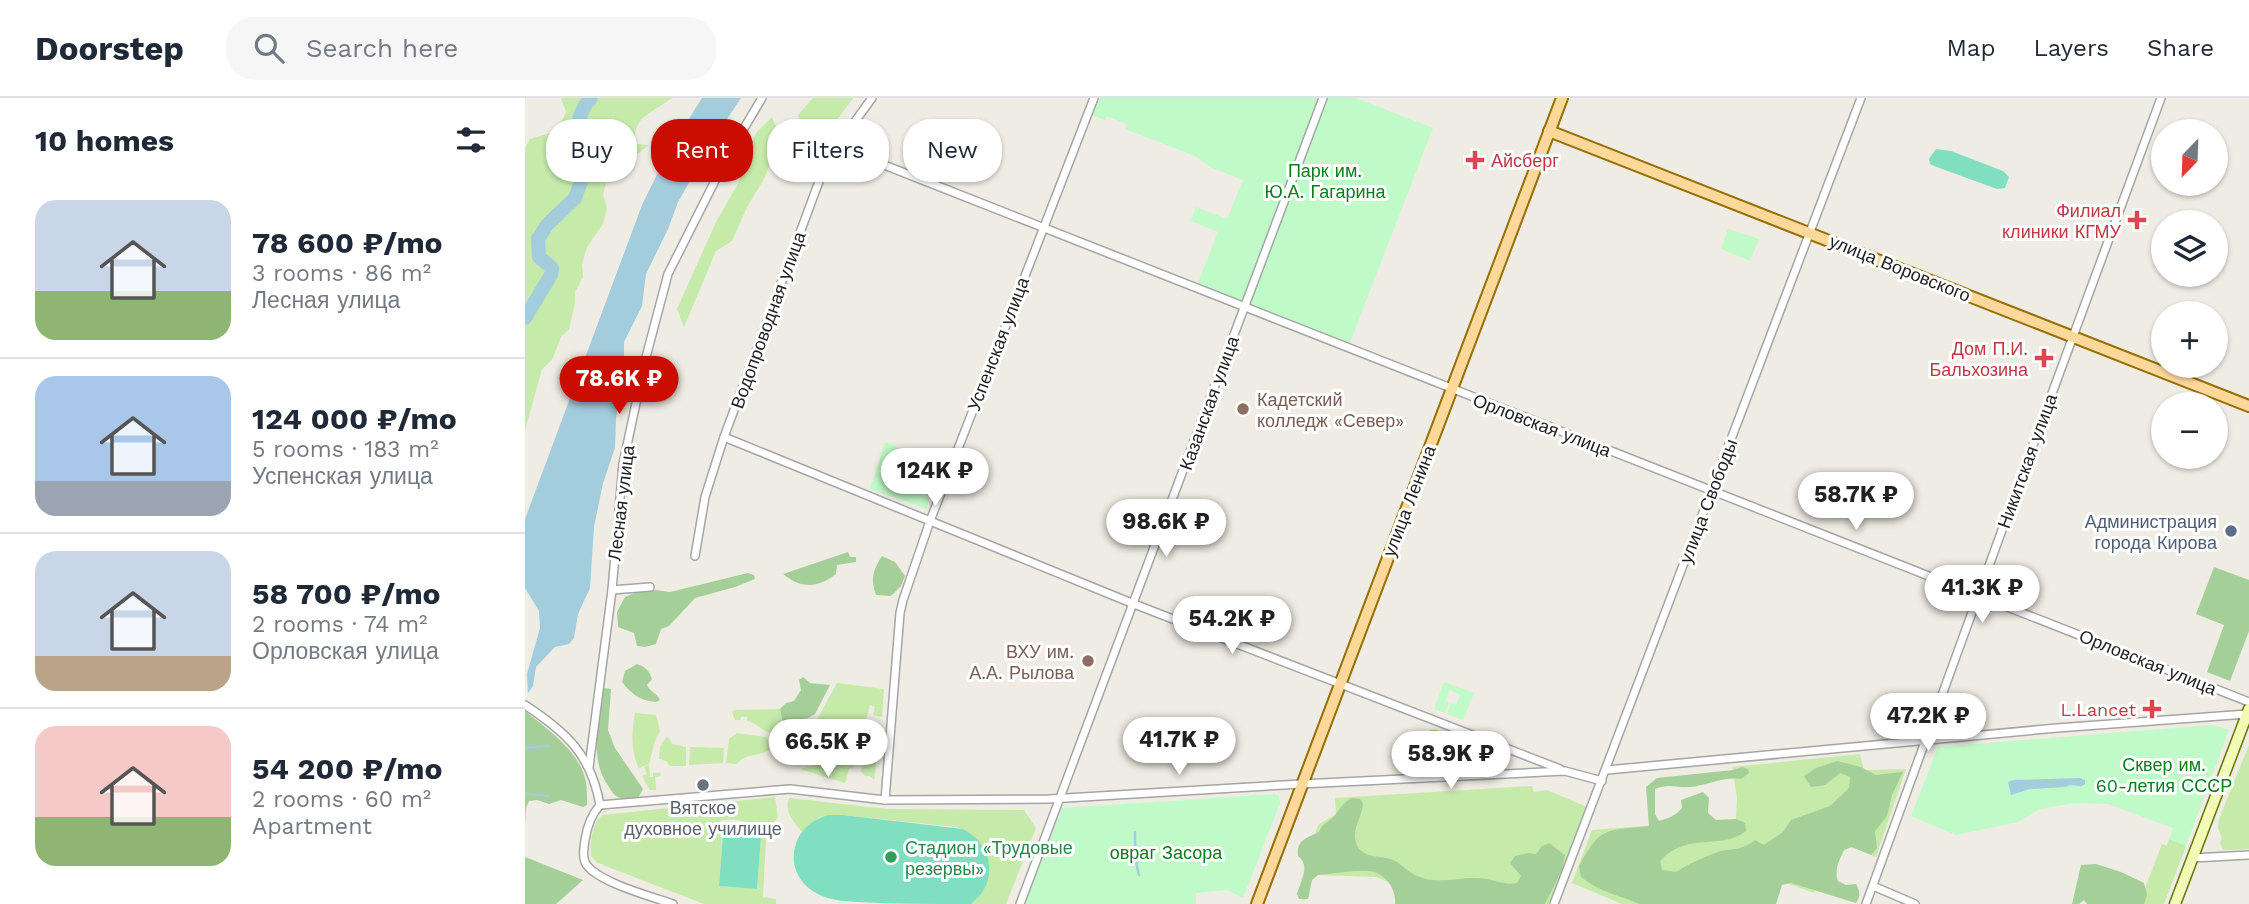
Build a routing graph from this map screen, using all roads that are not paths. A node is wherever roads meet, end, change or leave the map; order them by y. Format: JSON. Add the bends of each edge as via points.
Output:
{"nodes":[{"id":1,"x":762,"y":98,"type":"edge"},
{"id":2,"x":871,"y":98,"type":"edge"},
{"id":3,"x":1094,"y":98,"type":"edge"},
{"id":4,"x":1323,"y":98,"type":"edge"},
{"id":5,"x":1562,"y":98,"type":"edge"},
{"id":6,"x":1861,"y":98,"type":"edge"},
{"id":7,"x":2161,"y":98,"type":"edge"},
{"id":8,"x":856,"y":119,"type":"edge"},
{"id":9,"x":1549,"y":131,"type":"junction"},
{"id":10,"x":889,"y":167,"type":"edge"},
{"id":11,"x":819,"y":182,"type":"edge"},
{"id":12,"x":1042,"y":228,"type":"junction"},
{"id":13,"x":1810,"y":232,"type":"junction"},
{"id":14,"x":1245,"y":308,"type":"junction"},
{"id":15,"x":2072,"y":337,"type":"junction"},
{"id":16,"x":1451,"y":389,"type":"junction"},
{"id":17,"x":2249,"y":406,"type":"edge"},
{"id":18,"x":725,"y":437,"type":"junction"},
{"id":19,"x":1711,"y":491,"type":"junction"},
{"id":20,"x":930,"y":521,"type":"junction"},
{"id":21,"x":695,"y":556,"type":"dead end"},
{"id":22,"x":650,"y":587,"type":"dead end"},
{"id":23,"x":612,"y":590,"type":"junction"},
{"id":24,"x":1978,"y":594,"type":"junction"},
{"id":25,"x":1134,"y":604,"type":"junction"},
{"id":26,"x":1340,"y":683,"type":"junction"},
{"id":27,"x":2249,"y":702,"type":"edge"},
{"id":28,"x":525,"y":705,"type":"edge"},
{"id":29,"x":2248,"y":711,"type":"edge"},
{"id":30,"x":1926,"y":739,"type":"junction"},
{"id":31,"x":589,"y":767,"type":"junction"},
{"id":32,"x":1607,"y":770,"type":"junction"},
{"id":33,"x":1565,"y":771,"type":"junction"},
{"id":34,"x":1602,"y":781,"type":"junction"},
{"id":35,"x":1301,"y":784,"type":"junction"},
{"id":36,"x":1058,"y":799,"type":"junction"},
{"id":37,"x":885,"y":800,"type":"junction"},
{"id":38,"x":600,"y":805,"type":"junction"},
{"id":39,"x":2249,"y":855,"type":"edge"},
{"id":40,"x":2192,"y":858,"type":"junction"},
{"id":41,"x":1873,"y":886,"type":"junction"},
{"id":42,"x":673,"y":904,"type":"edge"},
{"id":43,"x":1020,"y":904,"type":"edge"},
{"id":44,"x":1257,"y":904,"type":"edge"},
{"id":45,"x":1554,"y":904,"type":"edge"},
{"id":46,"x":1866,"y":904,"type":"edge"},
{"id":47,"x":1915,"y":904,"type":"edge"},
{"id":48,"x":2175,"y":904,"type":"edge"}],
"edges":[{"from":1,"to":23,"type":"street","name":"Лесная улица","via":[[668,274],[623,464]]},
{"from":2,"to":8,"type":"street","name":"Водопроводная улица"},
{"from":3,"to":12,"type":"street","name":"Успенская улица"},
{"from":4,"to":14,"type":"street","name":"Казанская улица"},
{"from":5,"to":9,"type":"main road","name":"улица Ленина"},
{"from":6,"to":13,"type":"street","name":"улица Свободы"},
{"from":7,"to":15,"type":"street","name":"Никитская улица"},
{"from":9,"to":13,"type":"main road","name":"улица Воровского"},
{"from":9,"to":16,"type":"main road","name":"улица Ленина"},
{"from":10,"to":12,"type":"street","name":"Орловская улица"},
{"from":11,"to":18,"type":"street","name":"Водопроводная улица"},
{"from":12,"to":14,"type":"street","name":"Орловская улица"},
{"from":12,"to":20,"type":"street","name":"Успенская улица"},
{"from":13,"to":15,"type":"main road","name":"улица Воровского"},
{"from":13,"to":19,"type":"street","name":"улица Свободы"},
{"from":14,"to":16,"type":"street","name":"Орловская улица"},
{"from":14,"to":25,"type":"street","name":"Казанская улица"},
{"from":15,"to":17,"type":"main road","name":"улица Воровского"},
{"from":15,"to":24,"type":"street","name":"Никитская улица"},
{"from":16,"to":19,"type":"street","name":"Орловская улица"},
{"from":16,"to":26,"type":"main road","name":"улица Ленина"},
{"from":18,"to":20,"type":"street"},
{"from":18,"to":21,"type":"street","name":"Водопроводная улица","via":[[705,497]]},
{"from":19,"to":24,"type":"street","name":"Орловская улица"},
{"from":19,"to":32,"type":"street","name":"улица Свободы"},
{"from":20,"to":25,"type":"street"},
{"from":20,"to":37,"type":"street","name":"Успенская улица","via":[[900,613]]},
{"from":22,"to":23,"type":"street"},
{"from":23,"to":31,"type":"street","name":"Лесная улица"},
{"from":24,"to":27,"type":"street","name":"Орловская улица"},
{"from":24,"to":30,"type":"street","name":"Никитская улица"},
{"from":25,"to":26,"type":"street"},
{"from":25,"to":36,"type":"street","name":"Казанская улица"},
{"from":26,"to":33,"type":"street"},
{"from":26,"to":35,"type":"main road","name":"улица Ленина"},
{"from":28,"to":31,"type":"street","via":[[568,736]]},
{"from":29,"to":30,"type":"street"},
{"from":29,"to":40,"type":"main road"},
{"from":30,"to":32,"type":"street"},
{"from":30,"to":41,"type":"street","name":"Никитская улица"},
{"from":31,"to":38,"type":"street"},
{"from":32,"to":34,"type":"street","name":"улица Свободы"},
{"from":33,"to":34,"type":"street"},
{"from":33,"to":35,"type":"street"},
{"from":34,"to":45,"type":"street","name":"улица Свободы"},
{"from":35,"to":36,"type":"street"},
{"from":35,"to":44,"type":"main road","name":"улица Ленина"},
{"from":36,"to":37,"type":"street"},
{"from":36,"to":43,"type":"street","name":"Казанская улица"},
{"from":37,"to":38,"type":"street","via":[[790,789]]},
{"from":38,"to":42,"type":"street","via":[[590,819],[586,864],[595,873]]},
{"from":39,"to":40,"type":"street"},
{"from":40,"to":48,"type":"main road"},
{"from":41,"to":46,"type":"street","name":"Никитская улица"},
{"from":41,"to":47,"type":"street"}]}
